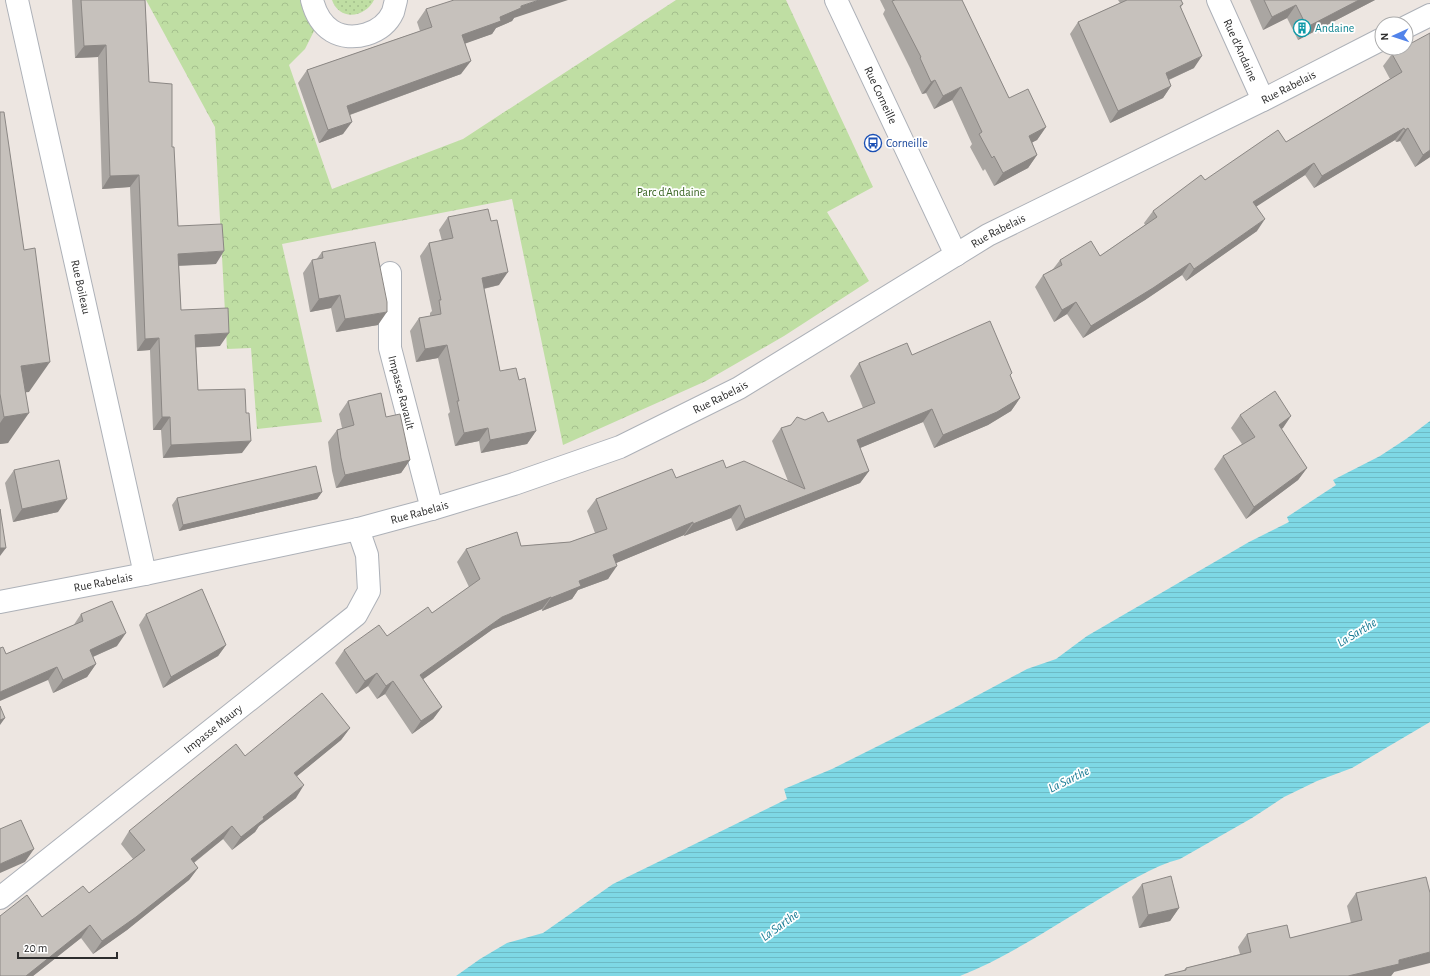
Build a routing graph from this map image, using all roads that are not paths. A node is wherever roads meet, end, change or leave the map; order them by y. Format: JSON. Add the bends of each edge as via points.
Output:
{"nodes":[{"id":1,"x":17,"y":0,"type":"edge"},
{"id":2,"x":312,"y":0,"type":"edge"},
{"id":3,"x":396,"y":0,"type":"edge"},
{"id":4,"x":836,"y":0,"type":"edge"},
{"id":5,"x":1218,"y":0,"type":"edge"},
{"id":6,"x":1430,"y":15,"type":"edge"},
{"id":7,"x":1414,"y":23,"type":"edge"},
{"id":8,"x":1374,"y":43,"type":"edge"},
{"id":9,"x":1263,"y":100,"type":"junction"},
{"id":10,"x":956,"y":255,"type":"junction"},
{"id":11,"x":390,"y":273,"type":"dead end"},
{"id":12,"x":432,"y":509,"type":"junction"},
{"id":13,"x":358,"y":529,"type":"junction"},
{"id":14,"x":145,"y":574,"type":"junction"},
{"id":15,"x":0,"y":602,"type":"edge"},
{"id":16,"x":0,"y":898,"type":"edge"}],
"edges":[{"from":1,"to":14,"type":"street","name":"Rue Boileau"},
{"from":2,"to":3,"type":"street","via":[[314,10],[321,21],[332,30],[345,36],[359,36],[372,32],[384,24]]},
{"from":4,"to":10,"type":"street","name":"Rue Corneille"},
{"from":5,"to":9,"type":"street","name":"Rue d'Andaine"},
{"from":6,"to":7,"type":"street"},
{"from":8,"to":9,"type":"street","name":"Rue Rabelais"},
{"from":9,"to":10,"type":"street","name":"Rue Rabelais","via":[[988,235]]},
{"from":10,"to":12,"type":"street","name":"Rue Rabelais","via":[[739,388],[620,447]]},
{"from":11,"to":12,"type":"street","name":"Impasse Ravault","via":[[390,348]]},
{"from":12,"to":13,"type":"street","name":"Rue Rabelais"},
{"from":13,"to":14,"type":"street","name":"Rue Rabelais"},
{"from":13,"to":16,"type":"street","name":"Impasse Maury","via":[[367,555],[369,591],[356,615]]},
{"from":14,"to":15,"type":"street","name":"Rue Rabelais"}]}
